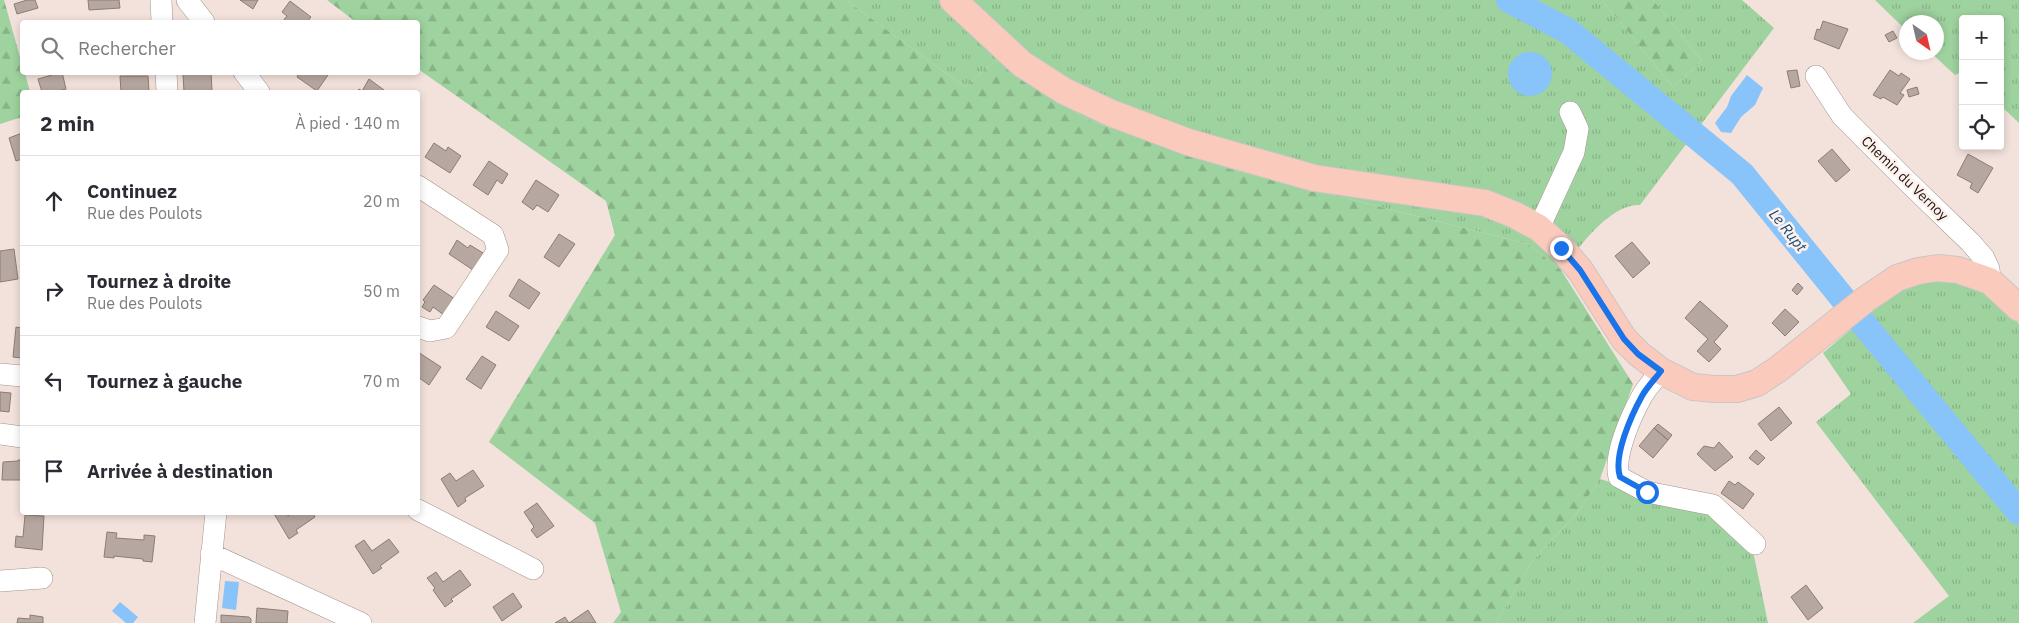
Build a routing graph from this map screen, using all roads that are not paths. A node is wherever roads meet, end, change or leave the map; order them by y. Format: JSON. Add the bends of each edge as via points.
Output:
{"nodes":[{"id":1,"x":161,"y":0,"type":"edge"},
{"id":2,"x":187,"y":0,"type":"edge"},
{"id":3,"x":953,"y":0,"type":"edge"},
{"id":4,"x":162,"y":20,"type":"edge"},
{"id":5,"x":202,"y":20,"type":"edge"},
{"id":6,"x":166,"y":75,"type":"edge"},
{"id":7,"x":246,"y":75,"type":"edge"},
{"id":8,"x":1816,"y":76,"type":"dead end"},
{"id":9,"x":167,"y":90,"type":"edge"},
{"id":10,"x":257,"y":90,"type":"edge"},
{"id":11,"x":1570,"y":112,"type":"dead end"},
{"id":12,"x":420,"y":187,"type":"edge"},
{"id":13,"x":1539,"y":228,"type":"junction"},
{"id":14,"x":1990,"y":281,"type":"junction"},
{"id":15,"x":2019,"y":308,"type":"edge"},
{"id":16,"x":420,"y":328,"type":"edge"},
{"id":17,"x":1661,"y":371,"type":"junction"},
{"id":18,"x":0,"y":374,"type":"edge"},
{"id":19,"x":20,"y":376,"type":"edge"},
{"id":20,"x":0,"y":434,"type":"edge"},
{"id":21,"x":20,"y":437,"type":"edge"},
{"id":22,"x":420,"y":511,"type":"edge"},
{"id":23,"x":216,"y":515,"type":"edge"},
{"id":24,"x":1755,"y":544,"type":"dead end"},
{"id":25,"x":211,"y":554,"type":"junction"},
{"id":26,"x":534,"y":569,"type":"dead end"},
{"id":27,"x":42,"y":578,"type":"dead end"},
{"id":28,"x":0,"y":580,"type":"edge"},
{"id":29,"x":205,"y":623,"type":"edge"},
{"id":30,"x":361,"y":623,"type":"edge"}],
"edges":[{"from":1,"to":4,"type":"street"},
{"from":2,"to":5,"type":"street"},
{"from":3,"to":13,"type":"main road","via":[[1022,64],[1064,92],[1111,113],[1188,142],[1314,178],[1484,203]]},
{"from":6,"to":9,"type":"street"},
{"from":7,"to":10,"type":"street"},
{"from":8,"to":14,"type":"street","name":"Chemin du Vernoy","via":[[1842,116],[1984,258]]},
{"from":11,"to":13,"type":"street","via":[[1578,129],[1574,152]]},
{"from":12,"to":16,"type":"street","via":[[492,236],[498,250],[446,328],[430,331]]},
{"from":13,"to":17,"type":"main road","via":[[1580,270],[1624,339]]},
{"from":14,"to":15,"type":"main road"},
{"from":14,"to":17,"type":"main road","via":[[1958,270],[1938,268],[1918,270],[1897,278],[1777,370],[1757,383],[1736,389],[1693,388]]},
{"from":17,"to":24,"type":"street","via":[[1642,395],[1620,448],[1617,468],[1620,477],[1647,492],[1712,505]]},
{"from":18,"to":19,"type":"street"},
{"from":20,"to":21,"type":"street"},
{"from":22,"to":26,"type":"street"},
{"from":23,"to":25,"type":"street"},
{"from":25,"to":29,"type":"street"},
{"from":25,"to":30,"type":"street"},
{"from":27,"to":28,"type":"street"}]}
